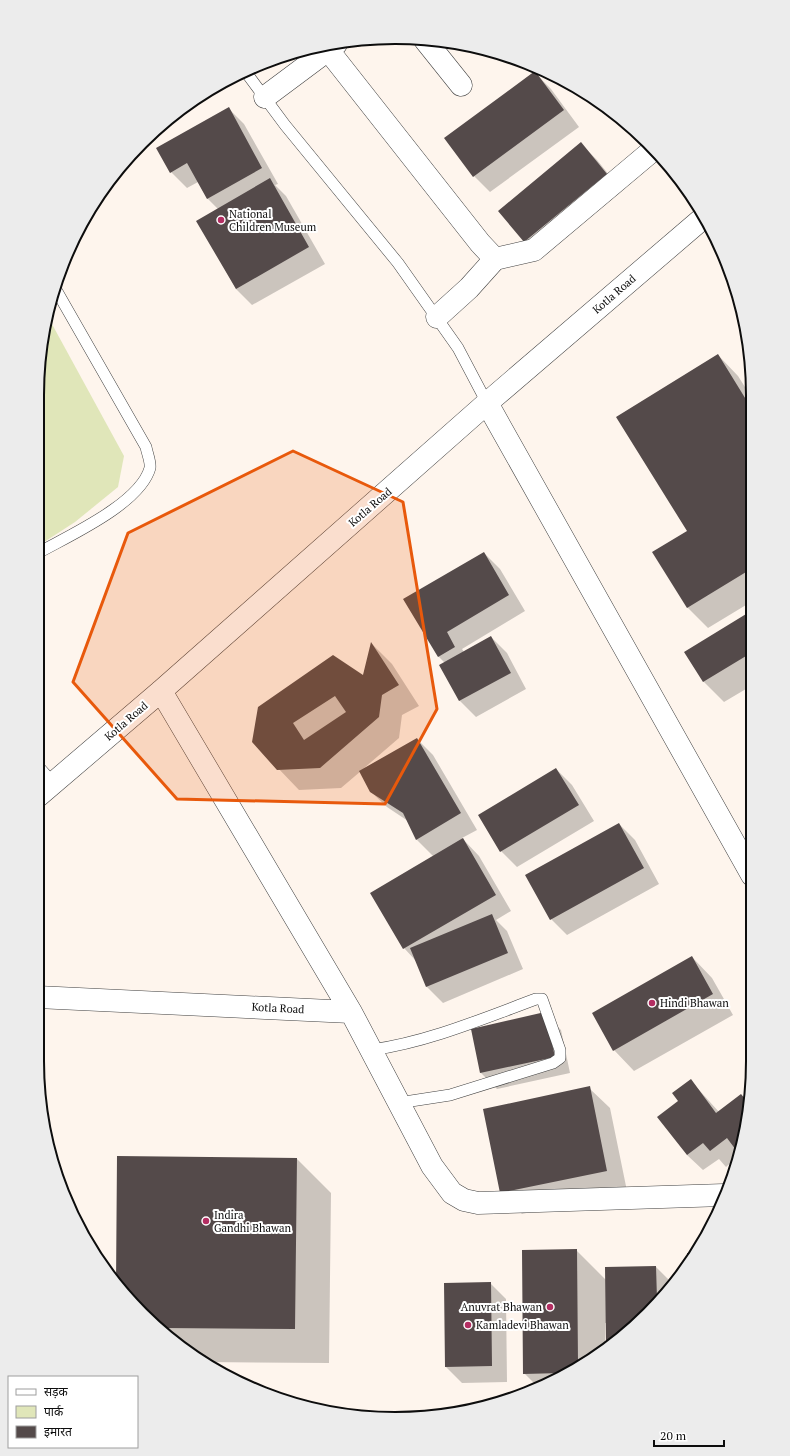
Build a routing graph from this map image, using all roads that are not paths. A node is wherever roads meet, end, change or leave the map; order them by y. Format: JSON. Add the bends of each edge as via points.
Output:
{"nodes":[{"id":1,"x":430,"y":46,"type":"edge"},
{"id":2,"x":334,"y":50,"type":"edge"},
{"id":3,"x":326,"y":51,"type":"edge"},
{"id":4,"x":249,"y":76,"type":"edge"},
{"id":5,"x":461,"y":85,"type":"dead end"},
{"id":6,"x":265,"y":97,"type":"junction"},
{"id":7,"x":649,"y":153,"type":"edge"},
{"id":8,"x":700,"y":221,"type":"edge"},
{"id":9,"x":495,"y":259,"type":"junction"},
{"id":10,"x":59,"y":295,"type":"edge"},
{"id":11,"x":437,"y":317,"type":"junction"},
{"id":12,"x":487,"y":403,"type":"junction"},
{"id":13,"x":44,"y":550,"type":"edge"},
{"id":14,"x":161,"y":691,"type":"junction"},
{"id":15,"x":45,"y":790,"type":"edge"},
{"id":16,"x":746,"y":864,"type":"edge"},
{"id":17,"x":44,"y":997,"type":"edge"},
{"id":18,"x":351,"y":1012,"type":"junction"},
{"id":19,"x":371,"y":1050,"type":"junction"},
{"id":20,"x":398,"y":1102,"type":"junction"},
{"id":21,"x":719,"y":1194,"type":"edge"}],
"edges":[{"from":1,"to":5,"type":"street"},
{"from":2,"to":9,"type":"street","via":[[480,243]]},
{"from":3,"to":6,"type":"street"},
{"from":4,"to":6,"type":"lane"},
{"from":6,"to":11,"type":"lane","via":[[398,263]]},
{"from":7,"to":9,"type":"street","via":[[534,250]]},
{"from":8,"to":12,"type":"street","name":"Kotla Road"},
{"from":9,"to":11,"type":"street","via":[[469,288]]},
{"from":10,"to":13,"type":"lane","via":[[146,447],[150,467],[140,487],[118,505],[90,526]]},
{"from":11,"to":12,"type":"lane","via":[[458,348]]},
{"from":12,"to":14,"type":"street","name":"Kotla Road"},
{"from":12,"to":16,"type":"street"},
{"from":14,"to":15,"type":"street","name":"Kotla Road"},
{"from":14,"to":18,"type":"street"},
{"from":17,"to":18,"type":"street","name":"Kotla Road"},
{"from":18,"to":19,"type":"street"},
{"from":19,"to":20,"type":"street"},
{"from":19,"to":20,"type":"lane","via":[[399,1046],[542,999],[560,1050],[560,1058],[553,1063],[450,1095]]},
{"from":20,"to":21,"type":"street","via":[[432,1166],[452,1192],[464,1200],[478,1203]]}]}
